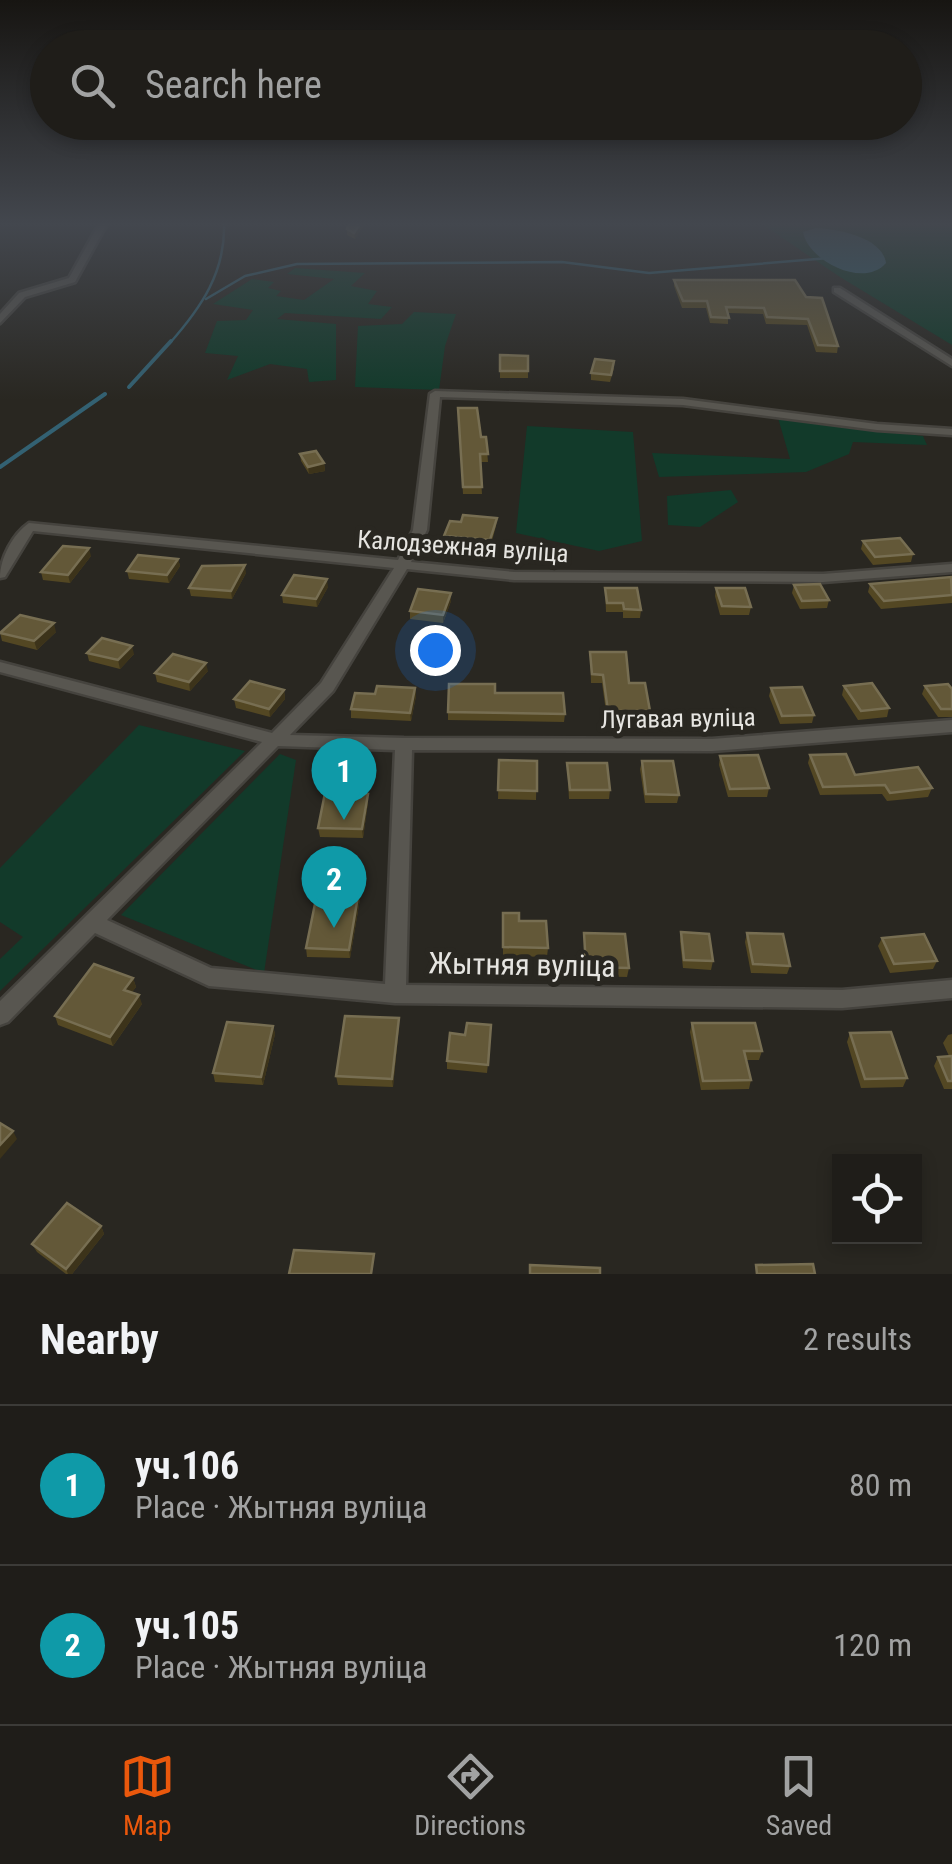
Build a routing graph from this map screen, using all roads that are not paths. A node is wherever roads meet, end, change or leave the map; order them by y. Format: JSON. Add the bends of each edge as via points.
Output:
{"nodes":[{"id":1,"x":67,"y":281,"type":"edge"},
{"id":2,"x":837,"y":290,"type":"dead end"},
{"id":3,"x":0,"y":320,"type":"edge"},
{"id":4,"x":952,"y":363,"type":"edge"},
{"id":5,"x":952,"y":432,"type":"edge"},
{"id":6,"x":402,"y":567,"type":"junction"},
{"id":7,"x":952,"y":568,"type":"edge"},
{"id":8,"x":0,"y":574,"type":"edge"},
{"id":9,"x":0,"y":667,"type":"edge"},
{"id":10,"x":952,"y":726,"type":"edge"},
{"id":11,"x":278,"y":740,"type":"junction"},
{"id":12,"x":404,"y":744,"type":"junction"},
{"id":13,"x":93,"y":923,"type":"junction"},
{"id":14,"x":952,"y":989,"type":"edge"},
{"id":15,"x":395,"y":994,"type":"junction"},
{"id":16,"x":0,"y":1015,"type":"edge"}],
"edges":[{"from":1,"to":3,"type":"street","via":[[22,295]]},
{"from":2,"to":4,"type":"street"},
{"from":5,"to":6,"type":"street","via":[[683,402],[435,394],[420,530]]},
{"from":6,"to":7,"type":"street","name":"Калодзежная вуліца","via":[[514,576],[822,578]]},
{"from":6,"to":8,"type":"street","name":"Калодзежная вуліца","via":[[30,527]]},
{"from":6,"to":11,"type":"street","via":[[327,687]]},
{"from":9,"to":11,"type":"street"},
{"from":10,"to":12,"type":"street","name":"Лугавая вуліца","via":[[712,745]]},
{"from":11,"to":12,"type":"street"},
{"from":11,"to":13,"type":"street"},
{"from":12,"to":15,"type":"street","name":"Жытняя вуліца"},
{"from":13,"to":15,"type":"street","via":[[210,977]]},
{"from":13,"to":16,"type":"street"},
{"from":14,"to":15,"type":"street","name":"Жытняя вуліца","via":[[842,999]]}]}
